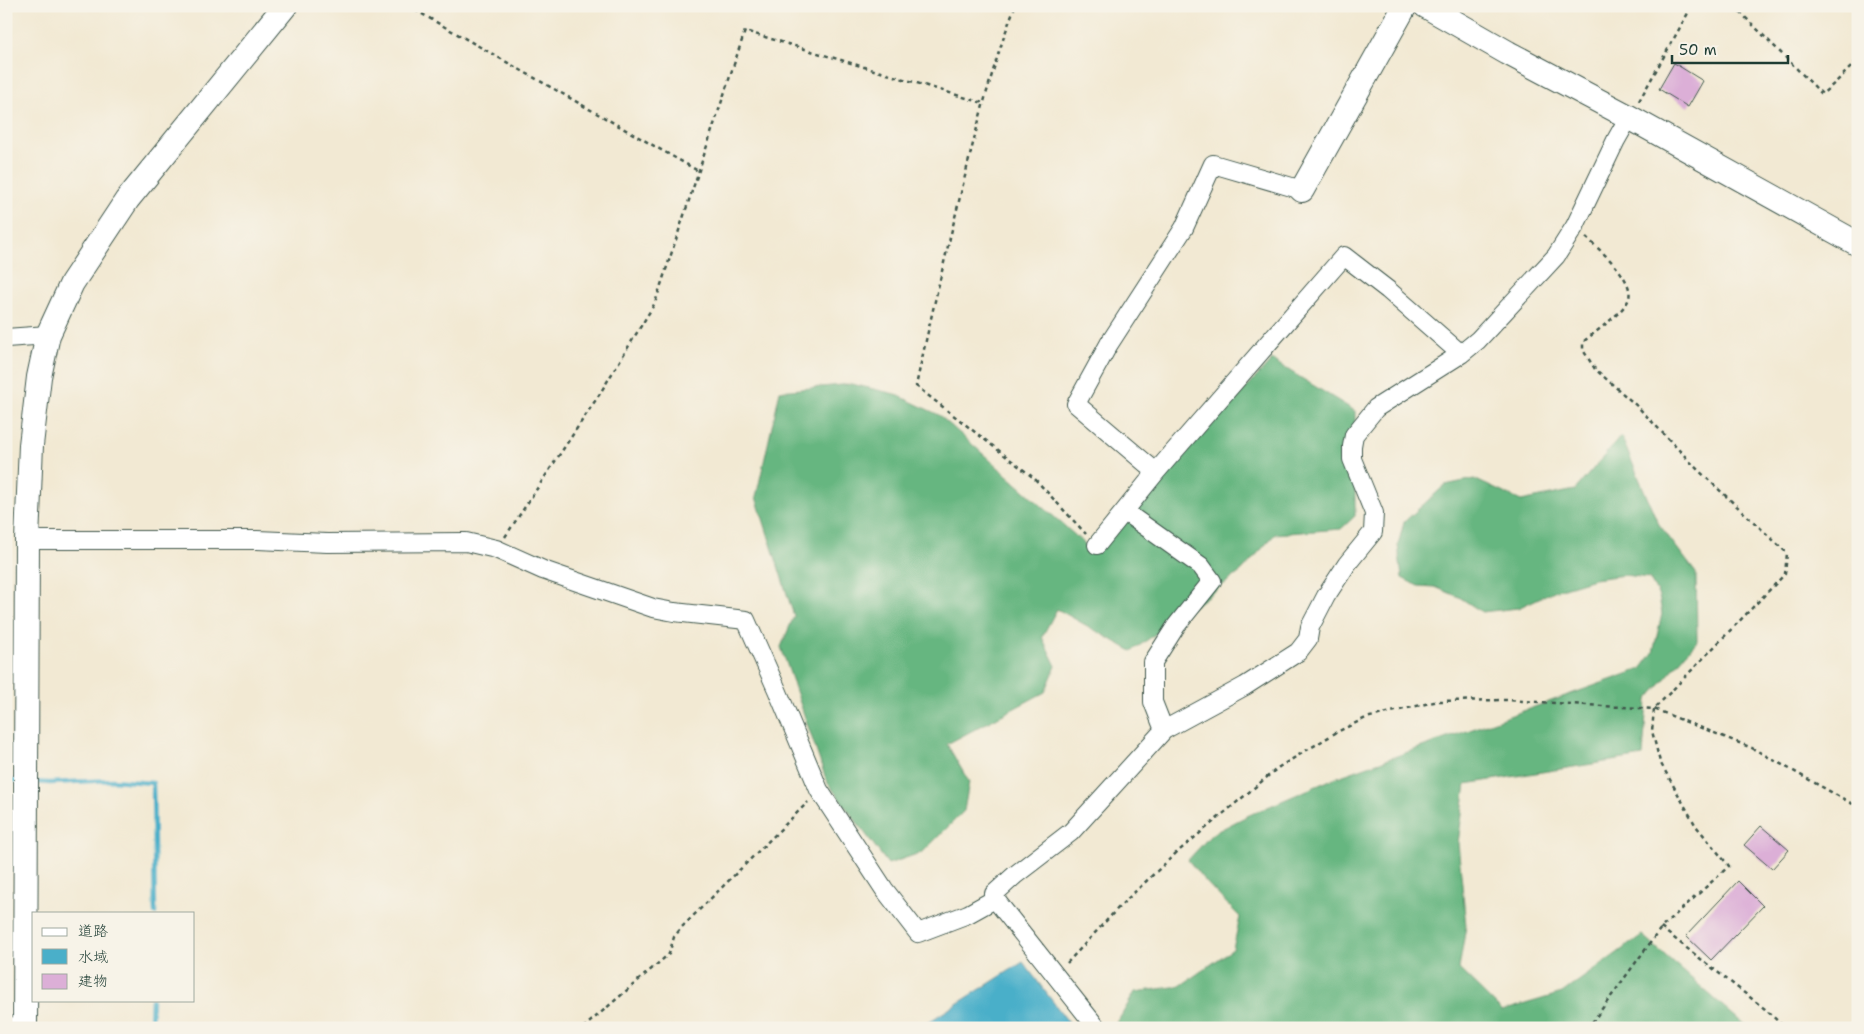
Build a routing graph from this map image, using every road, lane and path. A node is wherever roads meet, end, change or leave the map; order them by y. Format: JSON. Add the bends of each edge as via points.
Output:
{"nodes":[{"id":1,"x":285,"y":6,"type":"edge"},
{"id":2,"x":408,"y":6,"type":"edge"},
{"id":3,"x":1016,"y":6,"type":"edge"},
{"id":4,"x":1405,"y":6,"type":"edge"},
{"id":5,"x":1426,"y":6,"type":"edge"},
{"id":6,"x":1692,"y":6,"type":"edge"},
{"id":7,"x":1734,"y":6,"type":"edge"},
{"id":8,"x":1858,"y":60,"type":"edge"},
{"id":9,"x":983,"y":103,"type":"junction"},
{"id":10,"x":1629,"y":117,"type":"junction"},
{"id":11,"x":700,"y":172,"type":"junction"},
{"id":12,"x":1302,"y":190,"type":"joint"},
{"id":13,"x":1575,"y":226,"type":"junction"},
{"id":14,"x":1858,"y":244,"type":"edge"},
{"id":15,"x":48,"y":335,"type":"junction"},
{"id":16,"x":6,"y":338,"type":"edge"},
{"id":17,"x":1461,"y":354,"type":"junction"},
{"id":18,"x":1156,"y":472,"type":"junction"},
{"id":19,"x":1125,"y":512,"type":"junction"},
{"id":20,"x":28,"y":540,"type":"junction"},
{"id":21,"x":1097,"y":545,"type":"joint"},
{"id":22,"x":496,"y":550,"type":"junction"},
{"id":23,"x":1654,"y":709,"type":"junction"},
{"id":24,"x":1164,"y":730,"type":"junction"},
{"id":25,"x":819,"y":790,"type":"junction"},
{"id":26,"x":1858,"y":807,"type":"edge"},
{"id":27,"x":995,"y":899,"type":"junction"},
{"id":28,"x":1661,"y":928,"type":"junction"},
{"id":29,"x":1056,"y":975,"type":"junction"},
{"id":30,"x":6,"y":1026,"type":"edge"},
{"id":31,"x":25,"y":1028,"type":"edge"},
{"id":32,"x":583,"y":1028,"type":"edge"},
{"id":33,"x":1097,"y":1028,"type":"edge"},
{"id":34,"x":1588,"y":1028,"type":"edge"},
{"id":35,"x":1780,"y":1028,"type":"edge"}],
"edges":[{"from":1,"to":15,"type":"street","via":[[127,200],[72,283]]},
{"from":2,"to":11,"type":"path"},
{"from":3,"to":9,"type":"path"},
{"from":4,"to":12,"type":"street"},
{"from":5,"to":10,"type":"street"},
{"from":6,"to":10,"type":"path"},
{"from":7,"to":8,"type":"path","via":[[1822,94]]},
{"from":9,"to":11,"type":"path","via":[[745,31]]},
{"from":9,"to":21,"type":"path","via":[[916,386],[1034,478]]},
{"from":10,"to":13,"type":"street"},
{"from":10,"to":14,"type":"street"},
{"from":11,"to":22,"type":"path","via":[[655,303],[599,395]]},
{"from":12,"to":18,"type":"street","via":[[1213,164],[1184,228],[1109,344],[1076,404]]},
{"from":13,"to":17,"type":"street","via":[[1556,256]]},
{"from":13,"to":23,"type":"path","via":[[1619,271],[1628,283],[1630,294],[1627,304],[1583,342],[1587,357],[1595,369],[1638,407],[1698,470],[1787,553],[1786,574]]},
{"from":15,"to":16,"type":"street"},
{"from":15,"to":20,"type":"street","via":[[31,444]]},
{"from":17,"to":18,"type":"street","via":[[1344,256]]},
{"from":17,"to":24,"type":"street","via":[[1376,408],[1354,435],[1352,459],[1374,513],[1373,532],[1326,596],[1310,627],[1308,639],[1298,652],[1245,686]]},
{"from":18,"to":19,"type":"street"},
{"from":19,"to":21,"type":"street"},
{"from":19,"to":24,"type":"street","via":[[1201,566],[1212,581],[1176,626],[1153,662],[1152,702]]},
{"from":20,"to":22,"type":"street","via":[[466,542]]},
{"from":20,"to":31,"type":"street"},
{"from":22,"to":25,"type":"street","via":[[653,608],[746,620]]},
{"from":23,"to":26,"type":"path","via":[[1752,748]]},
{"from":23,"to":28,"type":"path","via":[[1652,731],[1660,762],[1696,826],[1729,866]]},
{"from":23,"to":29,"type":"path","via":[[1505,700],[1438,701],[1366,718],[1280,767],[1175,854],[1120,906]]},
{"from":24,"to":27,"type":"street","via":[[1071,832],[1014,875],[994,894]]},
{"from":25,"to":27,"type":"street","via":[[884,889],[918,933],[968,914]]},
{"from":25,"to":32,"type":"path","via":[[682,927],[669,954]]},
{"from":27,"to":29,"type":"street"},
{"from":28,"to":34,"type":"path"},
{"from":28,"to":35,"type":"path","via":[[1765,1008],[1781,1024]]},
{"from":29,"to":33,"type":"street"},
{"from":30,"to":31,"type":"street"}]}
